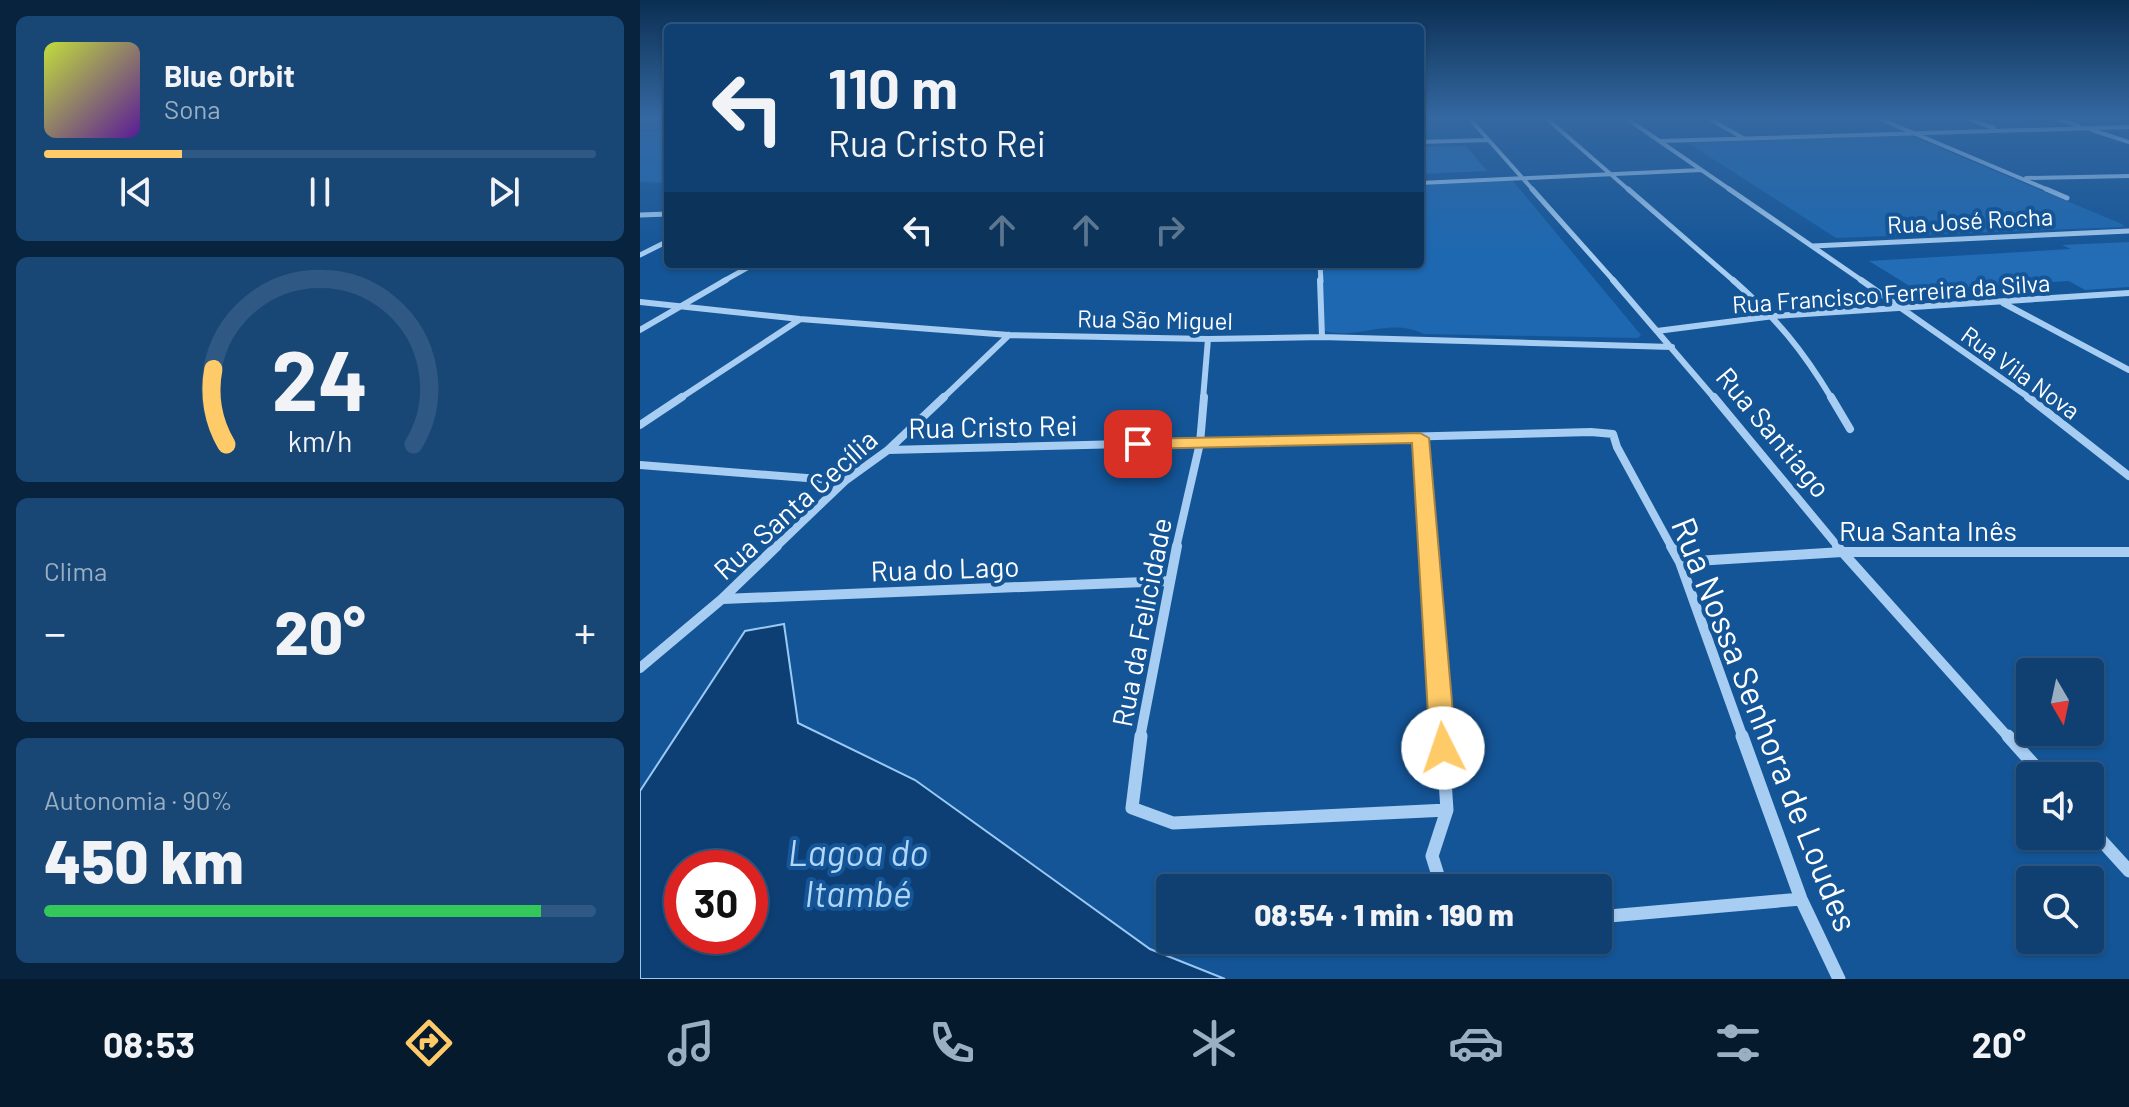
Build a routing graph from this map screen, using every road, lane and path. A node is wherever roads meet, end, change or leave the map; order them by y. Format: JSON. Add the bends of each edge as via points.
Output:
{"nodes":[{"id":1,"x":1509,"y":164,"type":"edge"},
{"id":2,"x":1597,"y":164,"type":"edge"},
{"id":3,"x":1692,"y":164,"type":"edge"},
{"id":4,"x":1988,"y":164,"type":"edge"},
{"id":5,"x":1701,"y":170,"type":"junction"},
{"id":6,"x":1608,"y":174,"type":"junction"},
{"id":7,"x":2129,"y":176,"type":"edge"},
{"id":8,"x":2023,"y":178,"type":"junction"},
{"id":9,"x":1522,"y":179,"type":"junction"},
{"id":10,"x":1424,"y":183,"type":"edge"},
{"id":11,"x":2067,"y":198,"type":"dead end"},
{"id":12,"x":664,"y":214,"type":"edge"},
{"id":13,"x":640,"y":215,"type":"edge"},
{"id":14,"x":2129,"y":231,"type":"edge"},
{"id":15,"x":664,"y":243,"type":"edge"},
{"id":16,"x":1812,"y":246,"type":"junction"},
{"id":17,"x":640,"y":255,"type":"edge"},
{"id":18,"x":747,"y":268,"type":"edge"},
{"id":19,"x":1320,"y":268,"type":"edge"},
{"id":20,"x":2129,"y":293,"type":"edge"},
{"id":21,"x":640,"y":302,"type":"edge"},
{"id":22,"x":2002,"y":302,"type":"junction"},
{"id":23,"x":685,"y":306,"type":"junction"},
{"id":24,"x":1900,"y":309,"type":"junction"},
{"id":25,"x":1774,"y":316,"type":"junction"},
{"id":26,"x":800,"y":319,"type":"junction"},
{"id":27,"x":640,"y":330,"type":"edge"},
{"id":28,"x":1657,"y":331,"type":"junction"},
{"id":29,"x":1009,"y":335,"type":"junction"},
{"id":30,"x":1322,"y":337,"type":"junction"},
{"id":31,"x":1208,"y":339,"type":"junction"},
{"id":32,"x":1672,"y":347,"type":"junction"},
{"id":33,"x":2111,"y":360,"type":"junction"},
{"id":34,"x":2129,"y":361,"type":"edge"},
{"id":35,"x":2129,"y":370,"type":"edge"},
{"id":36,"x":640,"y":425,"type":"edge"},
{"id":37,"x":1850,"y":429,"type":"dead end"},
{"id":38,"x":1420,"y":438,"type":"junction"},
{"id":39,"x":1200,"y":443,"type":"junction"},
{"id":40,"x":1617,"y":447,"type":"joint"},
{"id":41,"x":888,"y":450,"type":"junction"},
{"id":42,"x":640,"y":465,"type":"edge"},
{"id":43,"x":2129,"y":476,"type":"edge"},
{"id":44,"x":845,"y":481,"type":"junction"},
{"id":45,"x":1842,"y":552,"type":"junction"},
{"id":46,"x":2129,"y":552,"type":"edge"},
{"id":47,"x":1680,"y":562,"type":"junction"},
{"id":48,"x":1169,"y":581,"type":"junction"},
{"id":49,"x":722,"y":599,"type":"junction"},
{"id":50,"x":640,"y":668,"type":"edge"},
{"id":51,"x":2031,"y":762,"type":"edge"},
{"id":52,"x":1447,"y":810,"type":"junction"},
{"id":53,"x":2104,"y":843,"type":"edge"},
{"id":54,"x":2129,"y":871,"type":"edge"},
{"id":55,"x":1438,"y":874,"type":"edge"},
{"id":56,"x":1801,"y":899,"type":"junction"},
{"id":57,"x":1612,"y":916,"type":"edge"},
{"id":58,"x":1839,"y":979,"type":"edge"}],
"edges":[{"from":1,"to":9,"type":"street","name":"Rua Santiago"},
{"from":2,"to":6,"type":"street"},
{"from":3,"to":5,"type":"street","name":"Rua Vila Nova"},
{"from":4,"to":8,"type":"street"},
{"from":5,"to":6,"type":"street"},
{"from":5,"to":16,"type":"street","name":"Rua Vila Nova"},
{"from":6,"to":9,"type":"street"},
{"from":6,"to":25,"type":"street"},
{"from":7,"to":8,"type":"street"},
{"from":8,"to":11,"type":"street"},
{"from":9,"to":10,"type":"street"},
{"from":9,"to":28,"type":"street","name":"Rua Santiago"},
{"from":12,"to":13,"type":"street"},
{"from":14,"to":16,"type":"street","name":"Rua José Rocha"},
{"from":15,"to":17,"type":"street"},
{"from":16,"to":24,"type":"street","name":"Rua Vila Nova"},
{"from":18,"to":23,"type":"street"},
{"from":19,"to":30,"type":"street"},
{"from":20,"to":22,"type":"street","name":"Rua Francisco Ferreira da Silva"},
{"from":21,"to":23,"type":"street","name":"Rua São Miguel"},
{"from":22,"to":24,"type":"street","name":"Rua Francisco Ferreira da Silva"},
{"from":22,"to":33,"type":"street"},
{"from":23,"to":26,"type":"street","name":"Rua São Miguel"},
{"from":23,"to":27,"type":"street"},
{"from":24,"to":25,"type":"street","name":"Rua Francisco Ferreira da Silva"},
{"from":24,"to":43,"type":"street","name":"Rua Vila Nova","via":[[2014,386]]},
{"from":25,"to":28,"type":"street","name":"Rua Francisco Ferreira da Silva"},
{"from":25,"to":37,"type":"street","via":[[1807,357]]},
{"from":26,"to":29,"type":"street","name":"Rua São Miguel"},
{"from":26,"to":36,"type":"street"},
{"from":28,"to":32,"type":"street","name":"Rua Santiago"},
{"from":29,"to":31,"type":"street","name":"Rua São Miguel"},
{"from":29,"to":41,"type":"street","name":"Rua Santa Cecília"},
{"from":30,"to":31,"type":"street","name":"Rua São Miguel"},
{"from":30,"to":32,"type":"street","name":"Rua São Miguel"},
{"from":31,"to":39,"type":"street","name":"Rua da Felicidade"},
{"from":32,"to":45,"type":"street","name":"Rua Santiago"},
{"from":33,"to":34,"type":"street"},
{"from":33,"to":35,"type":"street"},
{"from":38,"to":39,"type":"street","name":"Rua Cristo Rei"},
{"from":38,"to":40,"type":"street","name":"Rua Cristo Rei","via":[[1591,432],[1613,434]]},
{"from":38,"to":52,"type":"street"},
{"from":39,"to":41,"type":"street","name":"Rua Cristo Rei"},
{"from":39,"to":48,"type":"street","name":"Rua da Felicidade"},
{"from":40,"to":47,"type":"street","name":"Rua Nossa Senhora de Loudes"},
{"from":41,"to":44,"type":"street","name":"Rua Santa Cecília"},
{"from":42,"to":44,"type":"street"},
{"from":44,"to":49,"type":"street","name":"Rua Santa Cecília"},
{"from":45,"to":46,"type":"street","name":"Rua Santa Inês"},
{"from":45,"to":47,"type":"street","name":"Rua Santa Inês"},
{"from":45,"to":51,"type":"street","name":"Rua Santiago"},
{"from":47,"to":56,"type":"street","name":"Rua Nossa Senhora de Loudes"},
{"from":48,"to":49,"type":"street","name":"Rua do Lago"},
{"from":48,"to":52,"type":"street","name":"Rua da Felicidade","via":[[1132,808],[1173,823]]},
{"from":49,"to":50,"type":"street","name":"Rua Santa Cecília"},
{"from":52,"to":55,"type":"street","via":[[1432,856]]},
{"from":53,"to":54,"type":"street"},
{"from":56,"to":57,"type":"street"},
{"from":56,"to":58,"type":"street","name":"Rua Nossa Senhora de Loudes"}]}
